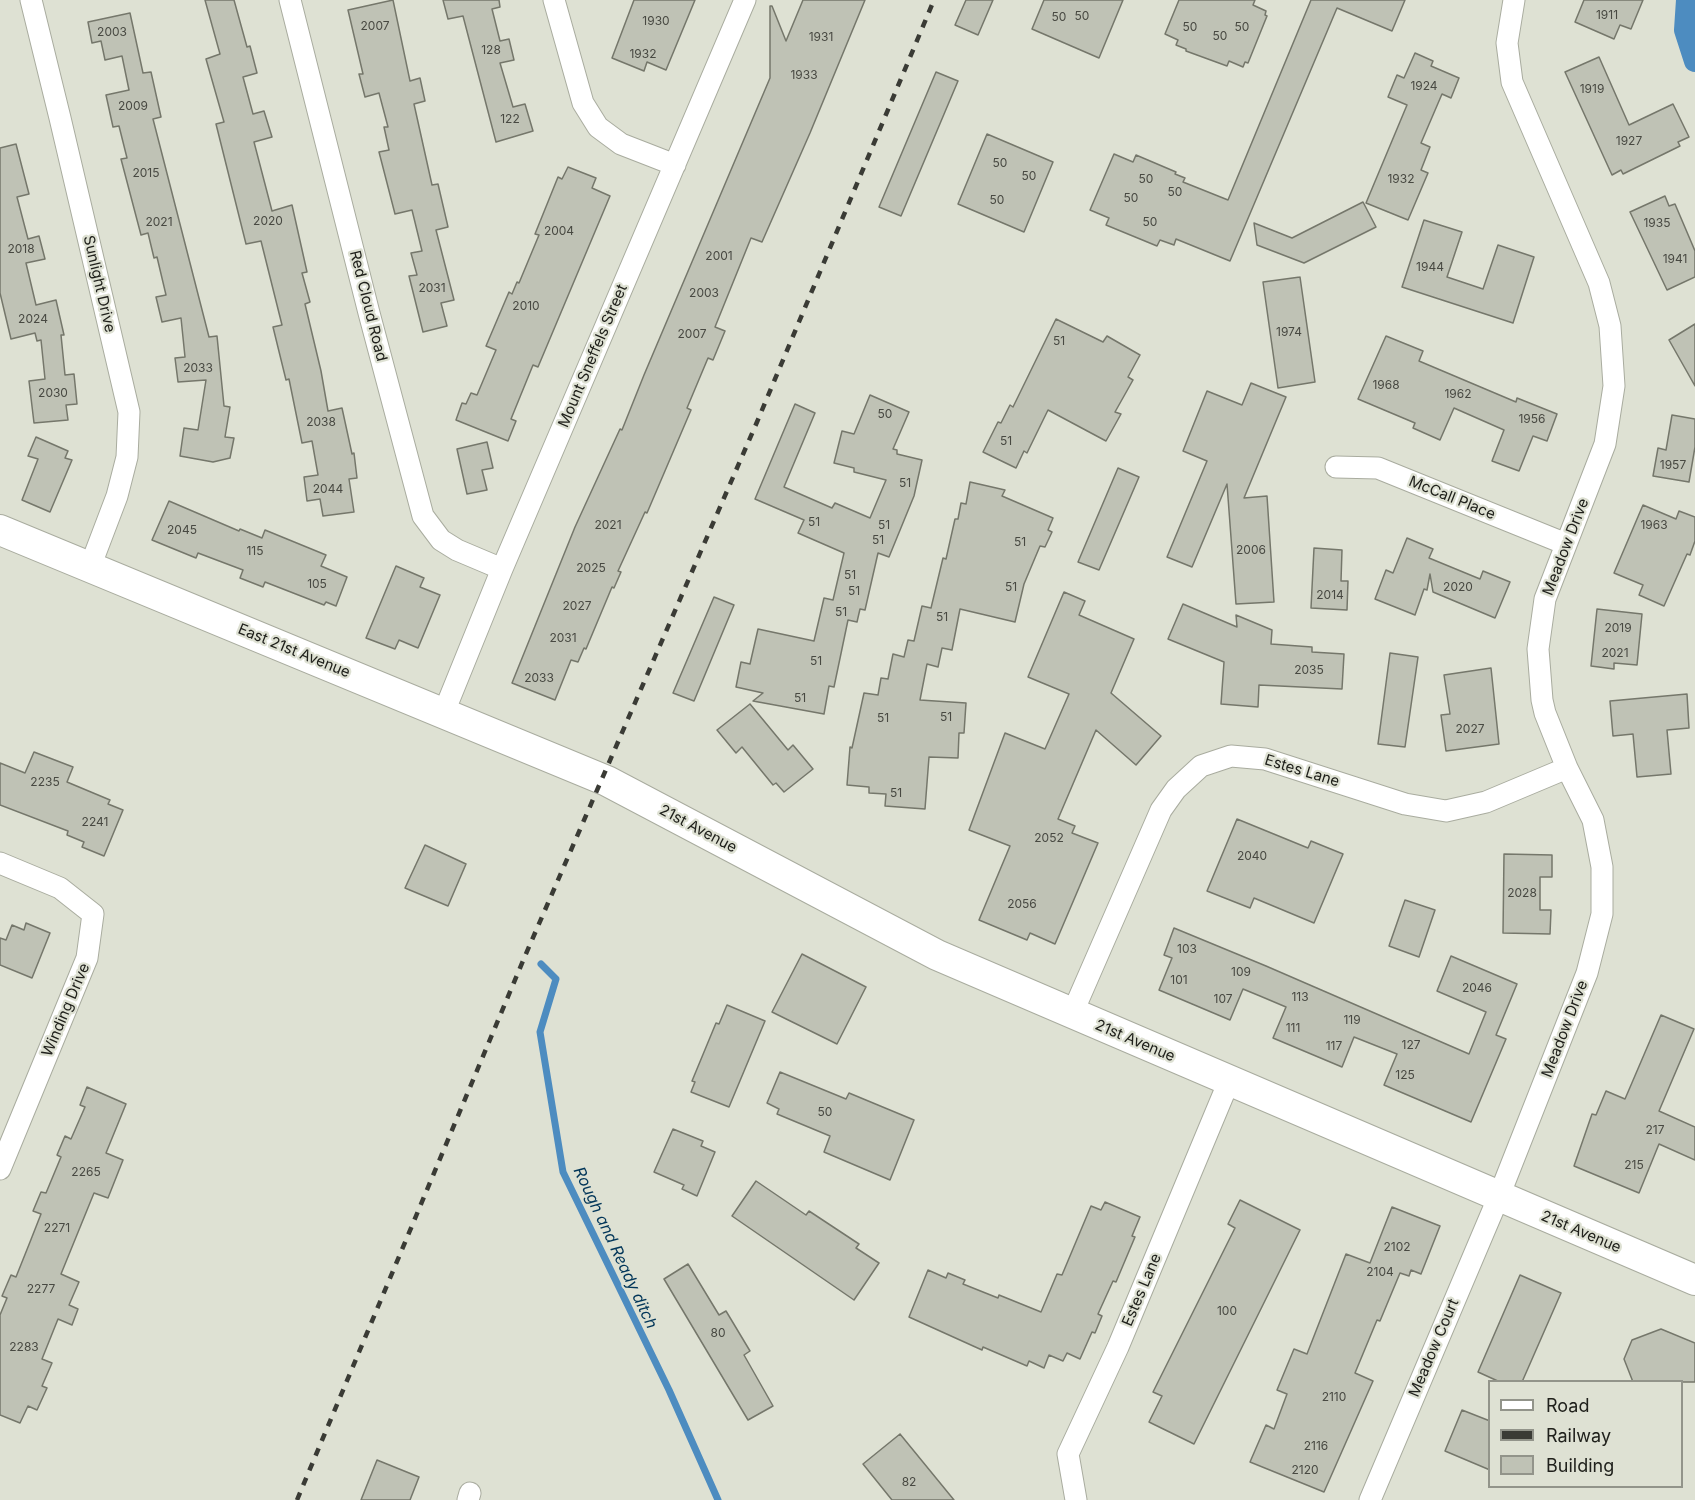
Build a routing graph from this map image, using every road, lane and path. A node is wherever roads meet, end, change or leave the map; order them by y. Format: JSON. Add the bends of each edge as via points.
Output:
{"nodes":[{"id":1,"x":31,"y":0,"type":"edge"},
{"id":2,"x":290,"y":0,"type":"edge"},
{"id":3,"x":554,"y":0,"type":"edge"},
{"id":4,"x":745,"y":0,"type":"edge"},
{"id":5,"x":1514,"y":0,"type":"edge"},
{"id":6,"x":675,"y":165,"type":"junction"},
{"id":7,"x":1336,"y":467,"type":"dead end"},
{"id":8,"x":0,"y":530,"type":"edge"},
{"id":9,"x":1566,"y":544,"type":"junction"},
{"id":10,"x":90,"y":567,"type":"junction"},
{"id":11,"x":502,"y":569,"type":"junction"},
{"id":12,"x":444,"y":712,"type":"junction"},
{"id":13,"x":1567,"y":768,"type":"junction"},
{"id":14,"x":588,"y":772,"type":"joint"},
{"id":15,"x":0,"y":863,"type":"edge"},
{"id":16,"x":1072,"y":1014,"type":"junction"},
{"id":17,"x":1229,"y":1081,"type":"junction"},
{"id":18,"x":0,"y":1169,"type":"edge"},
{"id":19,"x":1499,"y":1196,"type":"junction"},
{"id":20,"x":1695,"y":1280,"type":"edge"},
{"id":21,"x":1076,"y":1500,"type":"edge"},
{"id":22,"x":1370,"y":1500,"type":"edge"}],
"edges":[{"from":1,"to":10,"type":"street","name":"Sunlight Drive","via":[[129,412],[127,457]]},
{"from":2,"to":11,"type":"street","name":"Red Cloud Road","via":[[423,516],[441,540]]},
{"from":3,"to":6,"type":"street","via":[[583,103],[598,127],[621,144]]},
{"from":4,"to":6,"type":"street","name":"Mount Sneffels Street"},
{"from":5,"to":9,"type":"street","name":"Meadow Drive","via":[[1507,43],[1512,82],[1599,283],[1610,326],[1614,386],[1605,444]]},
{"from":6,"to":11,"type":"street","name":"Mount Sneffels Street"},
{"from":7,"to":9,"type":"street","name":"McCall Place","via":[[1378,468]]},
{"from":8,"to":10,"type":"street","name":"East 21st Avenue"},
{"from":9,"to":13,"type":"street","name":"Meadow Drive","via":[[1545,599],[1538,649],[1545,713]]},
{"from":10,"to":12,"type":"street","name":"East 21st Avenue"},
{"from":11,"to":12,"type":"street","name":"Mount Sneffels Street"},
{"from":12,"to":14,"type":"street","name":"East 21st Avenue"},
{"from":13,"to":16,"type":"street","name":"Estes Lane","via":[[1486,802],[1446,811],[1405,804],[1265,759],[1232,756],[1201,766],[1176,789],[1161,810]]},
{"from":13,"to":19,"type":"street","name":"Meadow Drive","via":[[1593,820],[1602,867],[1602,914],[1587,973]]},
{"from":14,"to":16,"type":"street","name":"21st Avenue","via":[[937,955]]},
{"from":15,"to":18,"type":"street","name":"Winding Drive","via":[[60,888],[93,914],[87,958]]},
{"from":16,"to":17,"type":"street","name":"21st Avenue"},
{"from":17,"to":19,"type":"street","name":"21st Avenue"},
{"from":17,"to":21,"type":"street","name":"Estes Lane","via":[[1118,1347],[1068,1454]]},
{"from":19,"to":20,"type":"street","name":"21st Avenue"},
{"from":19,"to":22,"type":"street","name":"Meadow Court"}]}
